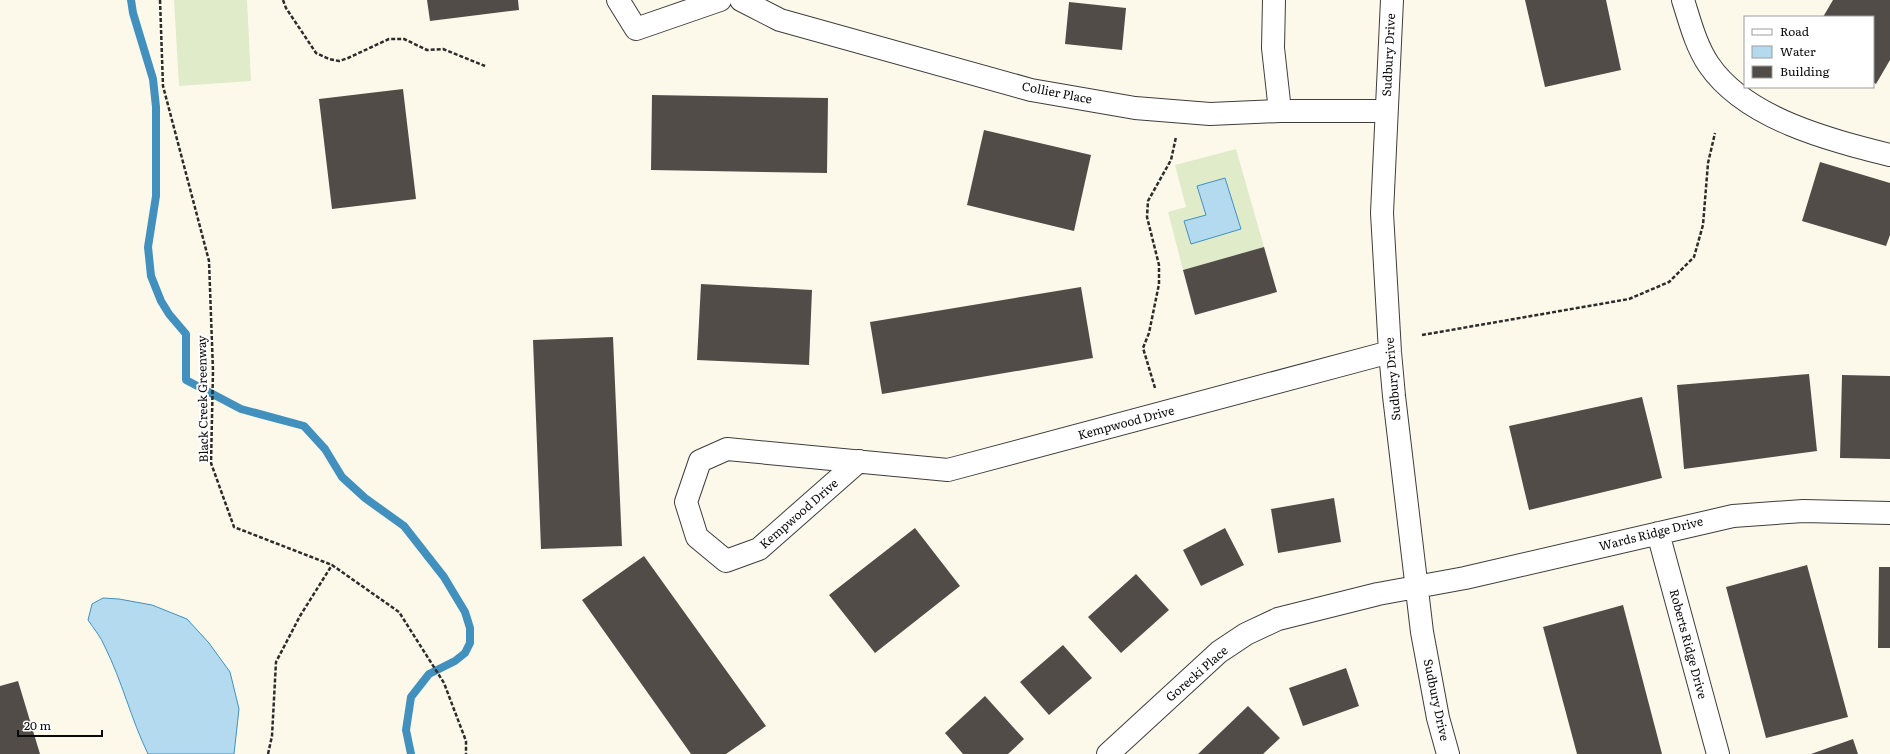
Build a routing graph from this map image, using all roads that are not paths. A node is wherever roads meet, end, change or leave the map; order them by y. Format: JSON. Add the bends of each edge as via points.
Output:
{"nodes":[{"id":1,"x":618,"y":0,"type":"edge"},
{"id":2,"x":720,"y":0,"type":"edge"},
{"id":3,"x":741,"y":0,"type":"edge"},
{"id":4,"x":1274,"y":0,"type":"edge"},
{"id":5,"x":1392,"y":0,"type":"edge"},
{"id":6,"x":1683,"y":0,"type":"edge"},
{"id":7,"x":1280,"y":111,"type":"junction"},
{"id":8,"x":1386,"y":111,"type":"junction"},
{"id":9,"x":1890,"y":155,"type":"edge"},
{"id":10,"x":1390,"y":352,"type":"junction"},
{"id":11,"x":859,"y":462,"type":"junction"},
{"id":12,"x":1890,"y":513,"type":"edge"},
{"id":13,"x":1658,"y":533,"type":"junction"},
{"id":14,"x":1416,"y":587,"type":"junction"},
{"id":15,"x":1108,"y":754,"type":"edge"},
{"id":16,"x":1448,"y":754,"type":"edge"},
{"id":17,"x":1718,"y":754,"type":"edge"}],
"edges":[{"from":1,"to":2,"type":"street","via":[[636,29]]},
{"from":3,"to":7,"type":"street","name":"Collier Place","via":[[780,20],[1030,90],[1135,108],[1182,112],[1210,114]]},
{"from":4,"to":7,"type":"street","via":[[1273,48]]},
{"from":5,"to":8,"type":"street","name":"Sudbury Drive"},
{"from":6,"to":9,"type":"street","via":[[1694,34],[1709,65],[1728,87],[1783,123]]},
{"from":7,"to":8,"type":"street","name":"Collier Place"},
{"from":8,"to":10,"type":"street","name":"Sudbury Drive","via":[[1382,213]]},
{"from":10,"to":11,"type":"street","name":"Kempwood Drive","via":[[948,470]]},
{"from":10,"to":14,"type":"street","name":"Sudbury Drive"},
{"from":11,"to":11,"type":"street","name":"Kempwood Drive","via":[[727,449],[700,461],[686,502],[697,537],[726,561],[760,549]]},
{"from":12,"to":13,"type":"street","name":"Wards Ridge Drive","via":[[1761,513],[1725,517]]},
{"from":13,"to":14,"type":"street","name":"Wards Ridge Drive"},
{"from":13,"to":17,"type":"street","name":"Roberts Ridge Drive"},
{"from":14,"to":15,"type":"street","name":"Gorecki Place","via":[[1311,610],[1278,620],[1246,634],[1219,652]]},
{"from":14,"to":16,"type":"street","name":"Sudbury Drive","via":[[1437,711]]}]}
